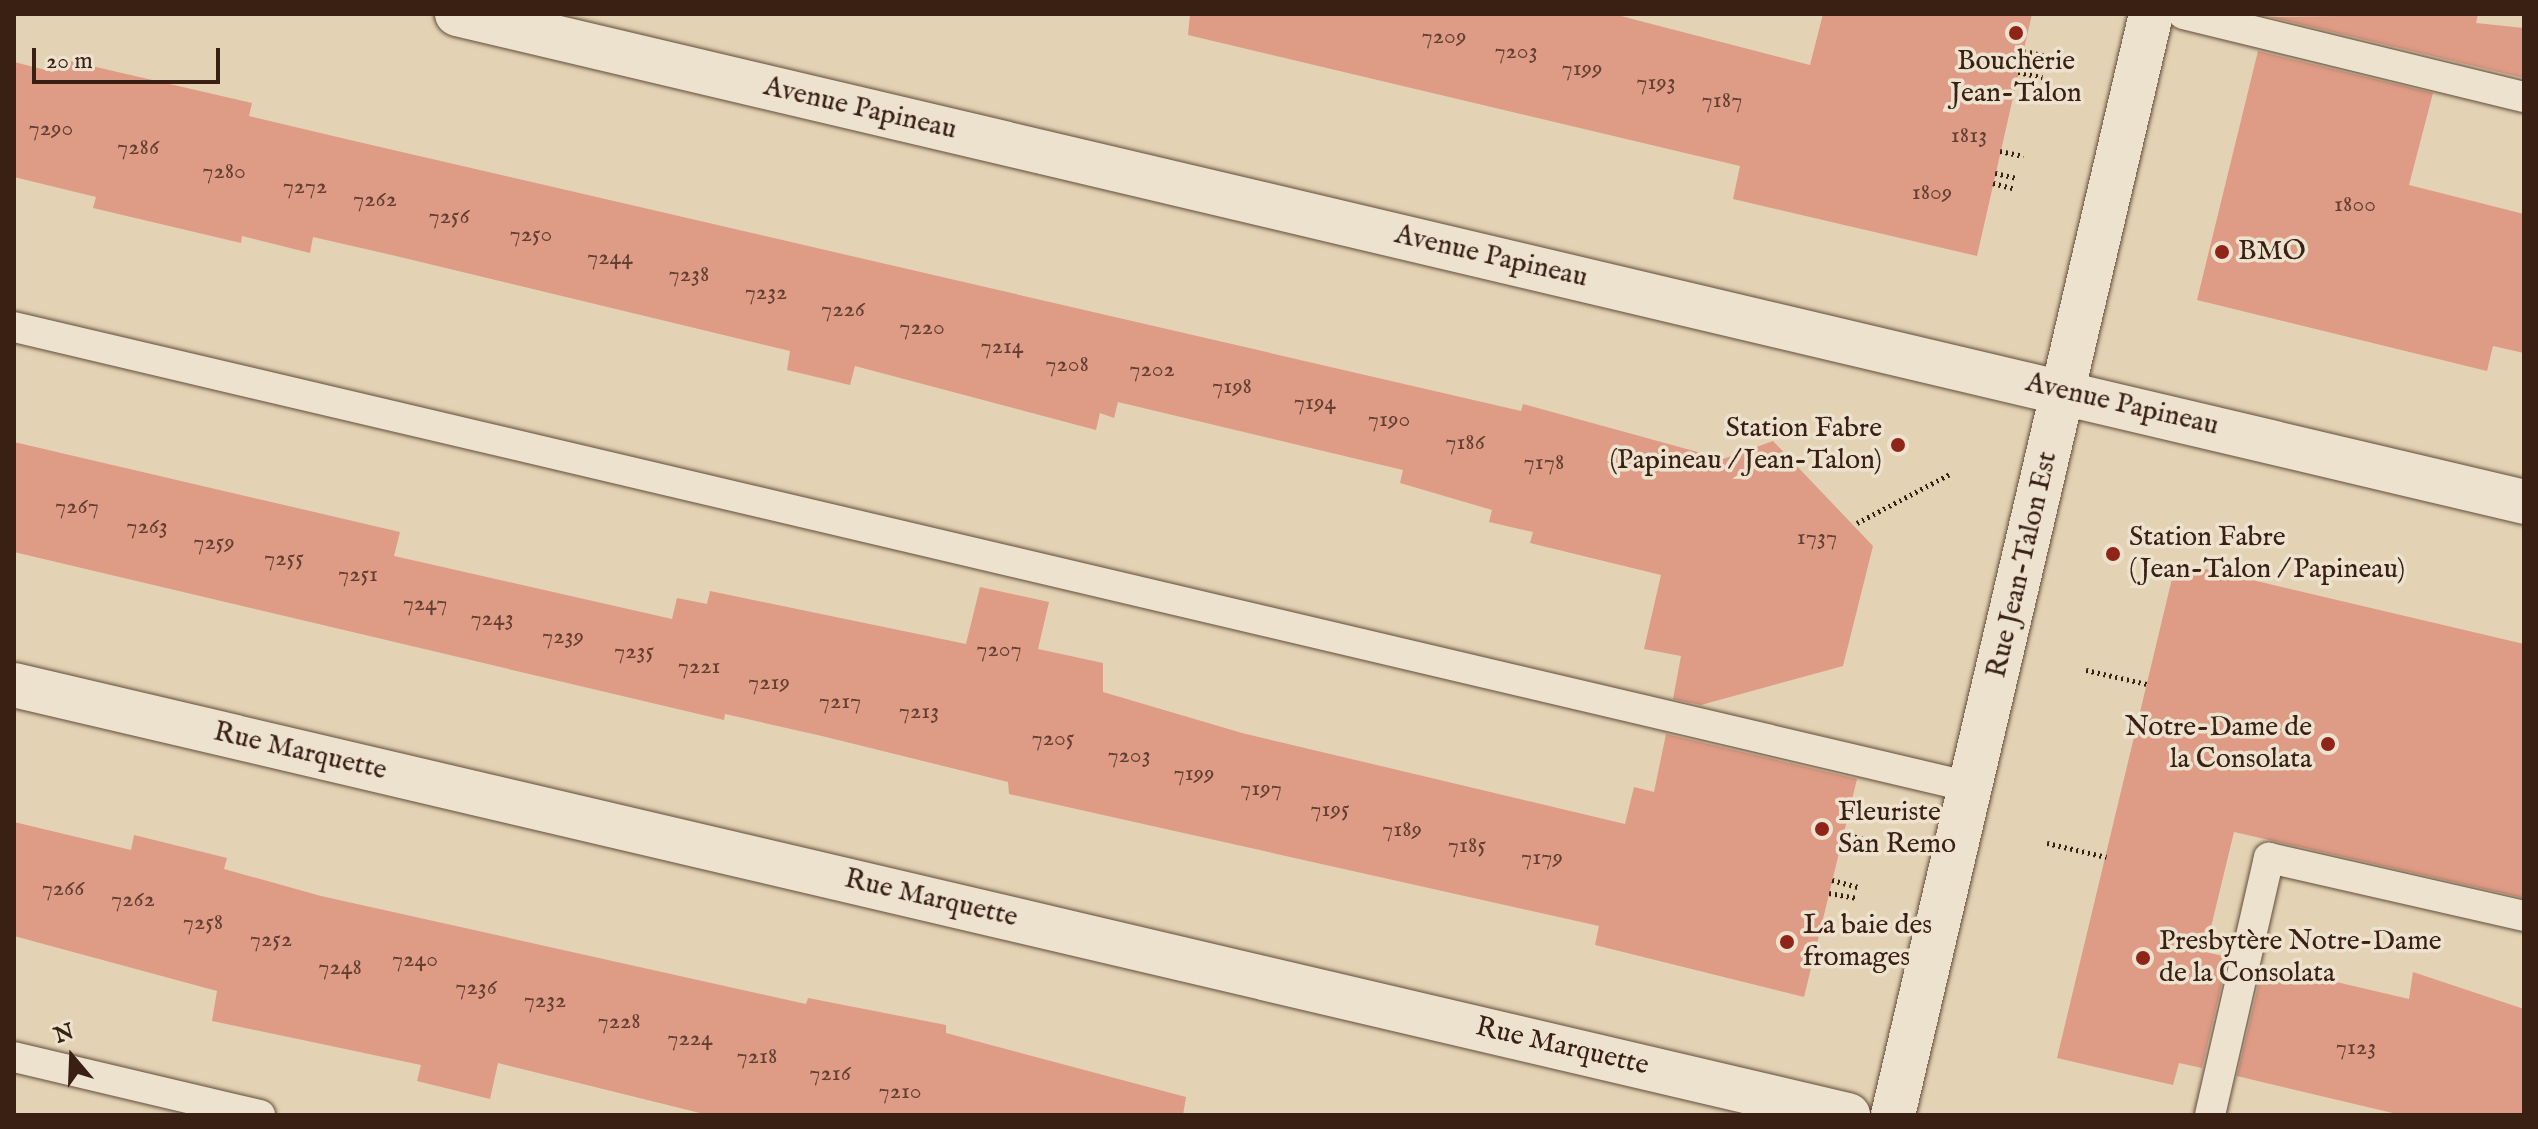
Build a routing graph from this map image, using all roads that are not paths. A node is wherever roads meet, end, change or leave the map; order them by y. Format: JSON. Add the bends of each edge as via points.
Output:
{"nodes":[{"id":1,"x":457,"y":14,"type":"edge"},
{"id":2,"x":2151,"y":14,"type":"edge"},
{"id":3,"x":2183,"y":14,"type":"edge"},
{"id":4,"x":2524,"y":97,"type":"edge"},
{"id":5,"x":14,"y":327,"type":"edge"},
{"id":6,"x":2064,"y":390,"type":"junction"},
{"id":7,"x":2524,"y":502,"type":"edge"},
{"id":8,"x":14,"y":685,"type":"edge"},
{"id":9,"x":1970,"y":787,"type":"junction"},
{"id":10,"x":2524,"y":916,"type":"edge"},
{"id":11,"x":14,"y":1057,"type":"edge"},
{"id":12,"x":260,"y":1115,"type":"edge"},
{"id":13,"x":1848,"y":1115,"type":"edge"},
{"id":14,"x":1893,"y":1115,"type":"edge"},
{"id":15,"x":2210,"y":1115,"type":"edge"}],
"edges":[{"from":1,"to":6,"type":"main road","name":"Avenue Papineau"},
{"from":2,"to":6,"type":"main road","name":"Rue Jean-Talon Est"},
{"from":3,"to":4,"type":"lane"},
{"from":5,"to":9,"type":"lane"},
{"from":6,"to":7,"type":"main road","name":"Avenue Papineau"},
{"from":6,"to":9,"type":"main road","name":"Rue Jean-Talon Est"},
{"from":8,"to":13,"type":"main road","name":"Rue Marquette"},
{"from":9,"to":14,"type":"main road","name":"Rue Jean-Talon Est"},
{"from":10,"to":15,"type":"lane","via":[[2269,858]]},
{"from":11,"to":12,"type":"lane"}]}
